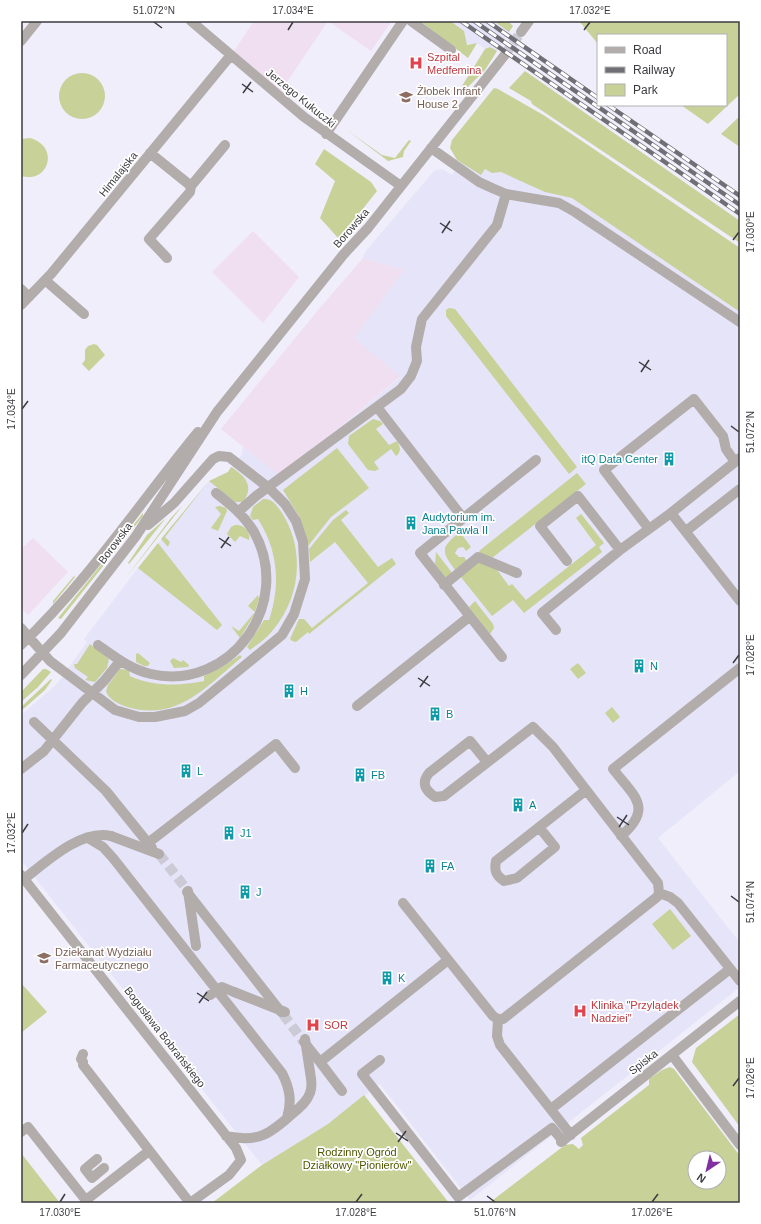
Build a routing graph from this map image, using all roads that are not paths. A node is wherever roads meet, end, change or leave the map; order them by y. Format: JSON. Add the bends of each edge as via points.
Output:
{"nodes":[{"id":1,"x":37,"y":21,"type":"edge"},
{"id":2,"x":191,"y":21,"type":"edge"},
{"id":3,"x":402,"y":21,"type":"edge"},
{"id":4,"x":411,"y":21,"type":"edge"},
{"id":5,"x":529,"y":21,"type":"edge"},
{"id":6,"x":521,"y":32,"type":"tunnel mouth"},
{"id":7,"x":21,"y":41,"type":"edge"},
{"id":8,"x":451,"y":50,"type":"dead end"},
{"id":9,"x":230,"y":55,"type":"junction"},
{"id":10,"x":504,"y":56,"type":"tunnel mouth"},
{"id":11,"x":326,"y":134,"type":"junction"},
{"id":12,"x":225,"y":145,"type":"dead end"},
{"id":13,"x":431,"y":148,"type":"junction"},
{"id":14,"x":150,"y":153,"type":"junction"},
{"id":15,"x":191,"y":186,"type":"junction"},
{"id":16,"x":401,"y":186,"type":"junction"},
{"id":17,"x":506,"y":194,"type":"junction"},
{"id":18,"x":167,"y":258,"type":"dead end"},
{"id":19,"x":45,"y":280,"type":"junction"},
{"id":20,"x":21,"y":290,"type":"edge"},
{"id":21,"x":29,"y":297,"type":"junction"},
{"id":22,"x":21,"y":305,"type":"edge"},
{"id":23,"x":84,"y":314,"type":"dead end"},
{"id":24,"x":740,"y":322,"type":"edge"},
{"id":25,"x":377,"y":407,"type":"junction"},
{"id":26,"x":215,"y":415,"type":"junction"},
{"id":27,"x":536,"y":460,"type":"dead end"},
{"id":28,"x":738,"y":460,"type":"edge"},
{"id":29,"x":269,"y":488,"type":"junction"},
{"id":30,"x":740,"y":489,"type":"edge"},
{"id":31,"x":216,"y":493,"type":"dead end"},
{"id":32,"x":238,"y":512,"type":"junction"},
{"id":33,"x":671,"y":513,"type":"junction"},
{"id":34,"x":463,"y":518,"type":"junction"},
{"id":35,"x":649,"y":529,"type":"junction"},
{"id":36,"x":139,"y":532,"type":"junction"},
{"id":37,"x":686,"y":532,"type":"junction"},
{"id":38,"x":620,"y":550,"type":"junction"},
{"id":39,"x":567,"y":561,"type":"dead end"},
{"id":40,"x":517,"y":573,"type":"dead end"},
{"id":41,"x":444,"y":585,"type":"junction"},
{"id":42,"x":740,"y":601,"type":"edge"},
{"id":43,"x":469,"y":616,"type":"junction"},
{"id":44,"x":21,"y":628,"type":"edge"},
{"id":45,"x":556,"y":630,"type":"dead end"},
{"id":46,"x":30,"y":637,"type":"junction"},
{"id":47,"x":21,"y":645,"type":"edge"},
{"id":48,"x":98,"y":645,"type":"dead end"},
{"id":49,"x":42,"y":653,"type":"junction"},
{"id":50,"x":502,"y":657,"type":"dead end"},
{"id":51,"x":120,"y":661,"type":"junction"},
{"id":52,"x":740,"y":668,"type":"edge"},
{"id":53,"x":21,"y":675,"type":"edge"},
{"id":54,"x":92,"y":693,"type":"junction"},
{"id":55,"x":357,"y":706,"type":"dead end"},
{"id":56,"x":34,"y":722,"type":"dead end"},
{"id":57,"x":54,"y":740,"type":"junction"},
{"id":58,"x":487,"y":762,"type":"junction"},
{"id":59,"x":295,"y":768,"type":"dead end"},
{"id":60,"x":21,"y":769,"type":"edge"},
{"id":61,"x":585,"y":791,"type":"junction"},
{"id":62,"x":540,"y":827,"type":"junction"},
{"id":63,"x":621,"y":836,"type":"junction"},
{"id":64,"x":88,"y":838,"type":"junction"},
{"id":65,"x":148,"y":843,"type":"junction"},
{"id":66,"x":22,"y":877,"type":"edge"},
{"id":67,"x":659,"y":893,"type":"junction"},
{"id":68,"x":403,"y":903,"type":"dead end"},
{"id":69,"x":448,"y":960,"type":"junction"},
{"id":70,"x":197,"y":965,"type":"junction"},
{"id":71,"x":730,"y":969,"type":"junction"},
{"id":72,"x":740,"y":982,"type":"edge"},
{"id":73,"x":213,"y":992,"type":"junction"},
{"id":74,"x":740,"y":1001,"type":"edge"},
{"id":75,"x":498,"y":1019,"type":"junction"},
{"id":76,"x":83,"y":1054,"type":"dead end"},
{"id":77,"x":672,"y":1055,"type":"junction"},
{"id":78,"x":380,"y":1060,"type":"dead end"},
{"id":79,"x":320,"y":1062,"type":"junction"},
{"id":80,"x":342,"y":1091,"type":"dead end"},
{"id":81,"x":551,"y":1109,"type":"junction"},
{"id":82,"x":287,"y":1118,"type":"junction"},
{"id":83,"x":21,"y":1132,"type":"edge"},
{"id":84,"x":226,"y":1136,"type":"junction"},
{"id":85,"x":565,"y":1139,"type":"junction"},
{"id":86,"x":740,"y":1145,"type":"edge"},
{"id":87,"x":149,"y":1151,"type":"junction"},
{"id":88,"x":104,"y":1168,"type":"junction"},
{"id":89,"x":113,"y":1179,"type":"junction"},
{"id":90,"x":87,"y":1202,"type":"edge"},
{"id":91,"x":190,"y":1203,"type":"edge"}],
"edges":[{"from":1,"to":7,"type":"street"},
{"from":2,"to":9,"type":"street","name":"Jerzego Kukuczki"},
{"from":3,"to":11,"type":"street"},
{"from":4,"to":8,"type":"street"},
{"from":5,"to":6,"type":"street"},
{"from":9,"to":11,"type":"street","name":"Jerzego Kukuczki"},
{"from":9,"to":14,"type":"street","name":"Himalajska"},
{"from":10,"to":13,"type":"street","name":"Borowska"},
{"from":11,"to":16,"type":"street","name":"Jerzego Kukuczki"},
{"from":12,"to":15,"type":"street"},
{"from":13,"to":16,"type":"street","name":"Borowska"},
{"from":13,"to":17,"type":"street","via":[[479,182]]},
{"from":14,"to":15,"type":"street"},
{"from":14,"to":19,"type":"street","name":"Himalajska"},
{"from":15,"to":18,"type":"street","via":[[190,192],[149,239]]},
{"from":16,"to":26,"type":"street","name":"Borowska"},
{"from":17,"to":24,"type":"street","via":[[559,203]]},
{"from":17,"to":25,"type":"street","via":[[497,225],[422,319],[416,347],[417,361],[411,376],[401,389]]},
{"from":19,"to":21,"type":"street","name":"Himalajska"},
{"from":19,"to":23,"type":"street"},
{"from":20,"to":21,"type":"street"},
{"from":21,"to":22,"type":"street","name":"Himalajska"},
{"from":25,"to":29,"type":"street"},
{"from":25,"to":34,"type":"street"},
{"from":26,"to":36,"type":"street","name":"Borowska"},
{"from":26,"to":46,"type":"street","name":"Borowska","via":[[181,453],[134,516],[60,606]]},
{"from":27,"to":34,"type":"street"},
{"from":28,"to":33,"type":"street"},
{"from":28,"to":35,"type":"street","via":[[726,450],[723,436],[694,399],[604,470]]},
{"from":29,"to":32,"type":"street"},
{"from":29,"to":36,"type":"street","via":[[229,457],[219,456],[213,459],[173,504]]},
{"from":29,"to":54,"type":"street","via":[[285,504],[296,521],[305,553],[302,592],[294,614],[282,635],[199,703],[185,711],[155,717],[139,717],[115,710]]},
{"from":30,"to":37,"type":"street"},
{"from":31,"to":32,"type":"street"},
{"from":32,"to":51,"type":"street","via":[[254,532],[262,549],[266,567],[264,603],[248,636],[227,657],[197,674],[151,674]]},
{"from":33,"to":35,"type":"street"},
{"from":33,"to":37,"type":"street"},
{"from":34,"to":41,"type":"street","via":[[420,553]]},
{"from":35,"to":38,"type":"street"},
{"from":36,"to":49,"type":"street","name":"Borowska","via":[[61,633]]},
{"from":37,"to":42,"type":"street"},
{"from":38,"to":39,"type":"street","via":[[578,496],[540,526]]},
{"from":38,"to":45,"type":"street","via":[[542,613]]},
{"from":40,"to":41,"type":"street","via":[[478,557]]},
{"from":41,"to":43,"type":"street"},
{"from":43,"to":50,"type":"street"},
{"from":43,"to":55,"type":"street"},
{"from":44,"to":46,"type":"street"},
{"from":46,"to":47,"type":"street","name":"Borowska"},
{"from":46,"to":49,"type":"street"},
{"from":48,"to":51,"type":"street"},
{"from":49,"to":53,"type":"street","name":"Borowska"},
{"from":49,"to":54,"type":"street"},
{"from":51,"to":54,"type":"street"},
{"from":52,"to":63,"type":"street","via":[[613,769],[639,805],[636,822]]},
{"from":54,"to":57,"type":"street"},
{"from":56,"to":57,"type":"street"},
{"from":57,"to":60,"type":"street"},
{"from":57,"to":65,"type":"street","via":[[106,792]]},
{"from":58,"to":58,"type":"street","via":[[444,796],[435,797],[424,786],[429,773],[470,741]]},
{"from":58,"to":61,"type":"street","via":[[534,727]]},
{"from":59,"to":65,"type":"street","via":[[276,744]]},
{"from":61,"to":62,"type":"street"},
{"from":61,"to":63,"type":"street"},
{"from":62,"to":62,"type":"street","via":[[556,847],[518,878],[504,881],[498,877],[496,861]]},
{"from":63,"to":67,"type":"street","via":[[658,883]]},
{"from":64,"to":65,"type":"street","bridge":true,"via":[[103,834],[159,855]]},
{"from":64,"to":66,"type":"street","via":[[74,843]]},
{"from":64,"to":70,"type":"street","via":[[103,847],[113,858]]},
{"from":66,"to":84,"type":"street","name":"Bogusława Bobrańskiego"},
{"from":67,"to":71,"type":"street","via":[[670,897],[678,904]]},
{"from":67,"to":75,"type":"street","via":[[654,901],[503,1019]]},
{"from":68,"to":69,"type":"street"},
{"from":69,"to":75,"type":"street"},
{"from":69,"to":79,"type":"street"},
{"from":70,"to":73,"type":"street"},
{"from":70,"to":73,"type":"street","bridge":true,"via":[[187,892],[284,1013],[222,987]]},
{"from":71,"to":72,"type":"street"},
{"from":71,"to":81,"type":"street"},
{"from":73,"to":82,"type":"street","via":[[282,1073],[289,1087],[290,1106]]},
{"from":74,"to":77,"type":"street","name":"Spiska"},
{"from":75,"to":81,"type":"street","via":[[497,1036],[500,1045]]},
{"from":76,"to":87,"type":"street","via":[[82,1065]]},
{"from":77,"to":85,"type":"street","name":"Spiska"},
{"from":77,"to":86,"type":"street"},
{"from":78,"to":85,"type":"street","via":[[362,1074],[458,1197],[552,1128]]},
{"from":79,"to":80,"type":"street"},
{"from":79,"to":82,"type":"street","bridge":true,"via":[[304,1040],[310,1072],[310,1093],[302,1105]]},
{"from":81,"to":85,"type":"street"},
{"from":82,"to":84,"type":"street","via":[[264,1136],[242,1139]]},
{"from":83,"to":90,"type":"street","via":[[28,1127]]},
{"from":84,"to":91,"type":"street","name":"Bogusława Bobrańskiego","via":[[236,1148],[241,1160],[229,1175]]},
{"from":87,"to":89,"type":"street"},
{"from":87,"to":91,"type":"street"},
{"from":88,"to":88,"type":"street","via":[[92,1178],[84,1169],[94,1159]]},
{"from":88,"to":89,"type":"street"},
{"from":89,"to":90,"type":"street"}]}
